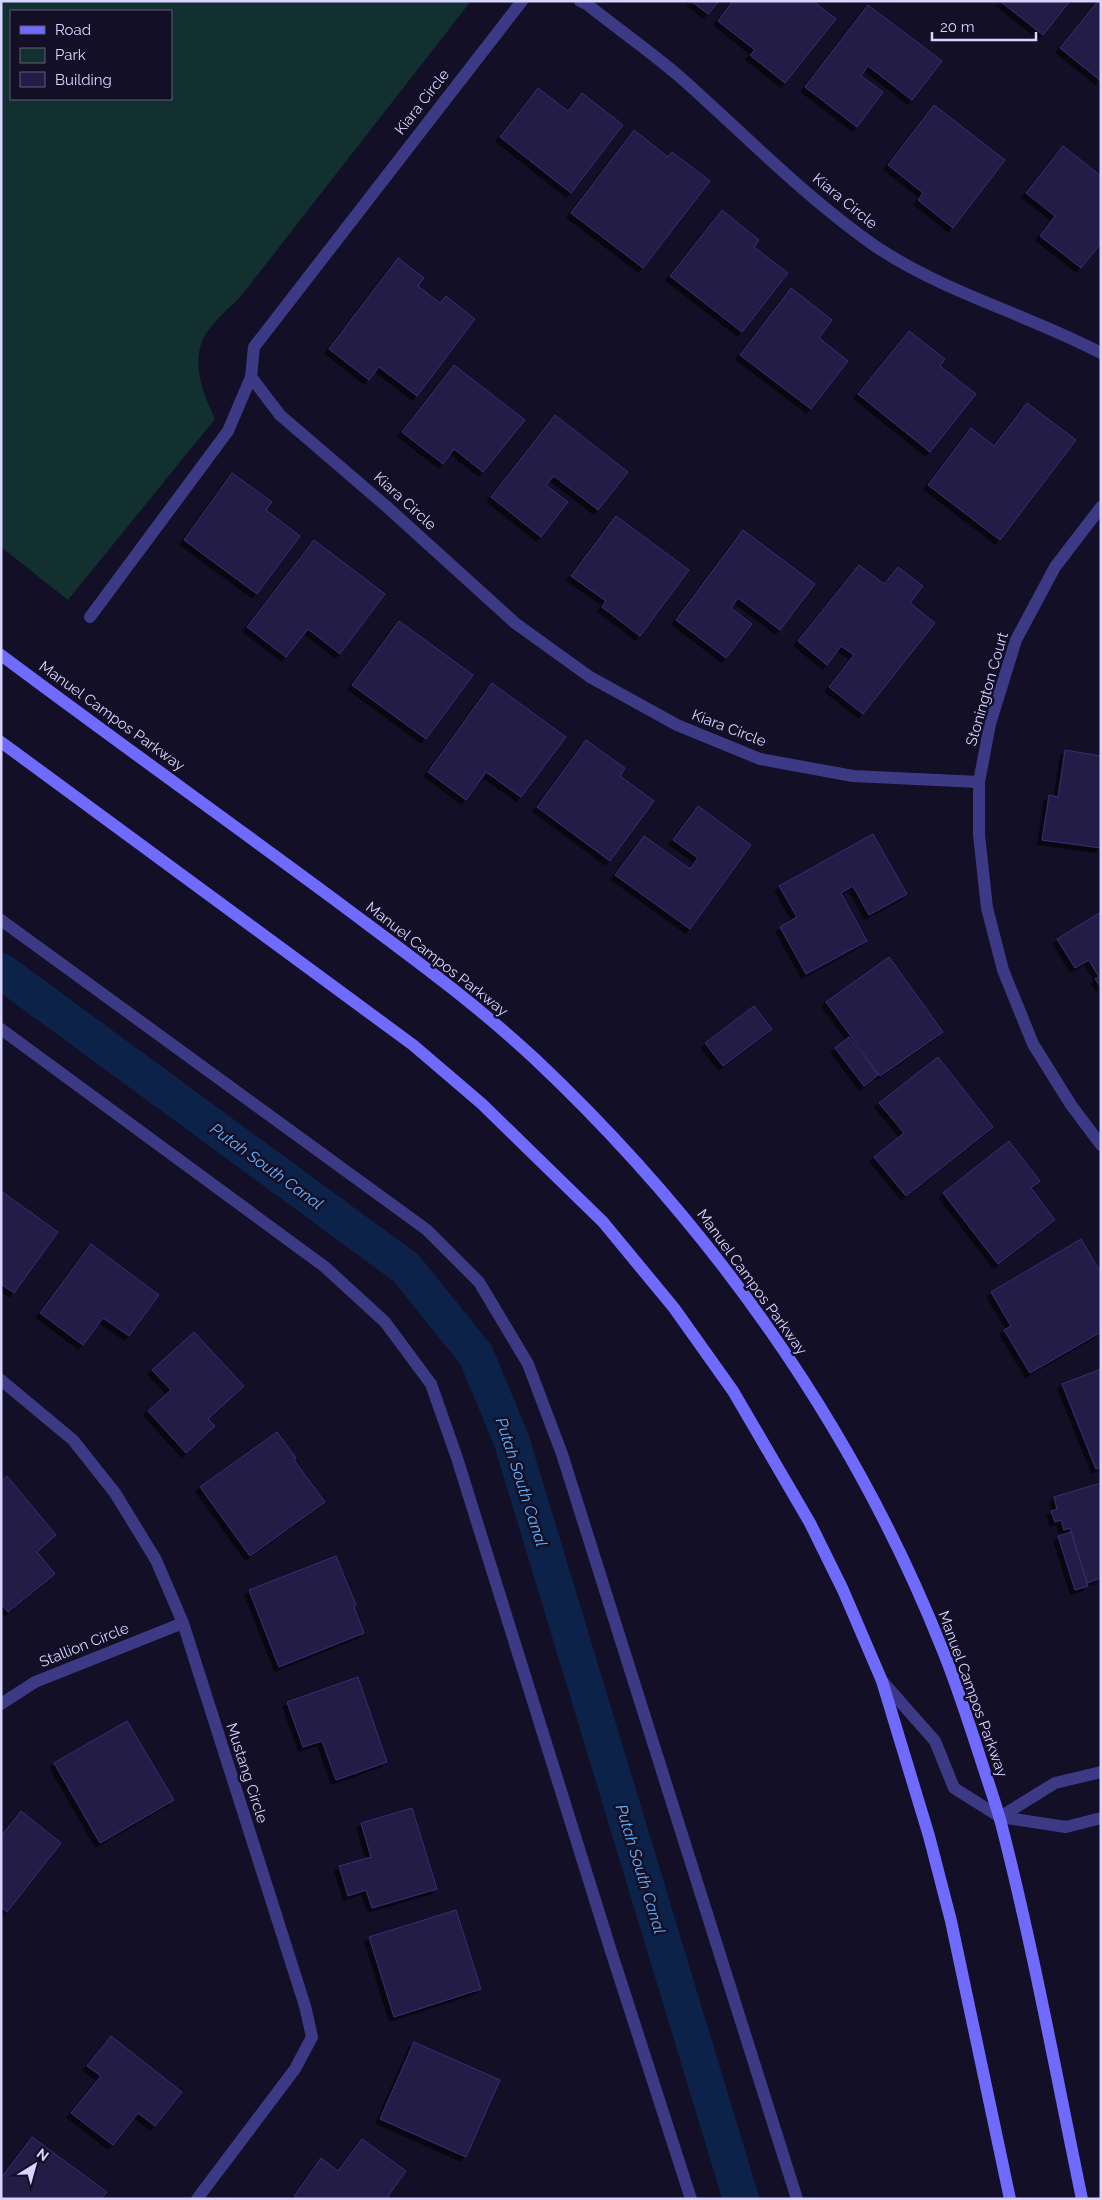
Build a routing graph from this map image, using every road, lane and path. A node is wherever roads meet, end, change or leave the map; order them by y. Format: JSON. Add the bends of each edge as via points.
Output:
{"nodes":[{"id":1,"x":522,"y":1,"type":"edge"},
{"id":2,"x":580,"y":1,"type":"edge"},
{"id":3,"x":1101,"y":353,"type":"edge"},
{"id":4,"x":251,"y":377,"type":"junction"},
{"id":5,"x":1101,"y":507,"type":"edge"},
{"id":6,"x":90,"y":617,"type":"dead end"},
{"id":7,"x":1,"y":655,"type":"edge"},
{"id":8,"x":1,"y":742,"type":"edge"},
{"id":9,"x":979,"y":782,"type":"junction"},
{"id":10,"x":1,"y":920,"type":"edge"},
{"id":11,"x":1,"y":1029,"type":"edge"},
{"id":12,"x":1101,"y":1145,"type":"edge"},
{"id":13,"x":1,"y":1380,"type":"edge"},
{"id":14,"x":183,"y":1623,"type":"junction"},
{"id":15,"x":882,"y":1681,"type":"junction"},
{"id":16,"x":1,"y":1704,"type":"edge"},
{"id":17,"x":1101,"y":1772,"type":"edge"},
{"id":18,"x":1000,"y":1818,"type":"junction"},
{"id":19,"x":1101,"y":1818,"type":"edge"},
{"id":20,"x":197,"y":2199,"type":"edge"},
{"id":21,"x":692,"y":2199,"type":"edge"},
{"id":22,"x":797,"y":2199,"type":"edge"},
{"id":23,"x":1010,"y":2199,"type":"edge"},
{"id":24,"x":1082,"y":2199,"type":"edge"}],
"edges":[{"from":1,"to":4,"type":"street","name":"Kiara Circle","via":[[254,347]]},
{"from":2,"to":3,"type":"street","name":"Kiara Circle","via":[[679,76],[807,192],[876,246],[955,290]]},
{"from":4,"to":6,"type":"street","via":[[228,431]]},
{"from":4,"to":9,"type":"street","name":"Kiara Circle","via":[[280,415],[516,623],[590,677],[677,725],[760,759],[853,776]]},
{"from":5,"to":9,"type":"street","name":"Stonington Court","via":[[1055,567],[1016,640],[990,724]]},
{"from":7,"to":18,"type":"main road","name":"Manuel Campos Parkway","via":[[455,990],[533,1057],[652,1178],[707,1244],[776,1337],[848,1452],[897,1547],[941,1645]]},
{"from":8,"to":15,"type":"main road","via":[[413,1045],[482,1104],[603,1222],[674,1308],[733,1391],[810,1523]]},
{"from":9,"to":12,"type":"street","name":"Stonington Court","via":[[979,835],[987,908],[1003,970],[1034,1044]]},
{"from":10,"to":22,"type":"street","via":[[427,1230],[479,1282],[528,1364],[562,1454]]},
{"from":11,"to":21,"type":"street","via":[[325,1267],[385,1322],[431,1384]]},
{"from":13,"to":14,"type":"street","name":"Mustang Circle","via":[[73,1440],[115,1493],[156,1560]]},
{"from":14,"to":16,"type":"street","name":"Stallion Circle","via":[[34,1682]]},
{"from":14,"to":20,"type":"street","name":"Mustang Circle","via":[[312,2037],[294,2069]]},
{"from":15,"to":18,"type":"street","via":[[935,1741],[954,1788]]},
{"from":15,"to":23,"type":"main road","via":[[930,1836]]},
{"from":17,"to":18,"type":"street","via":[[1055,1783]]},
{"from":18,"to":19,"type":"street","via":[[1066,1827]]},
{"from":18,"to":24,"type":"main road","name":"Manuel Campos Parkway"}]}
